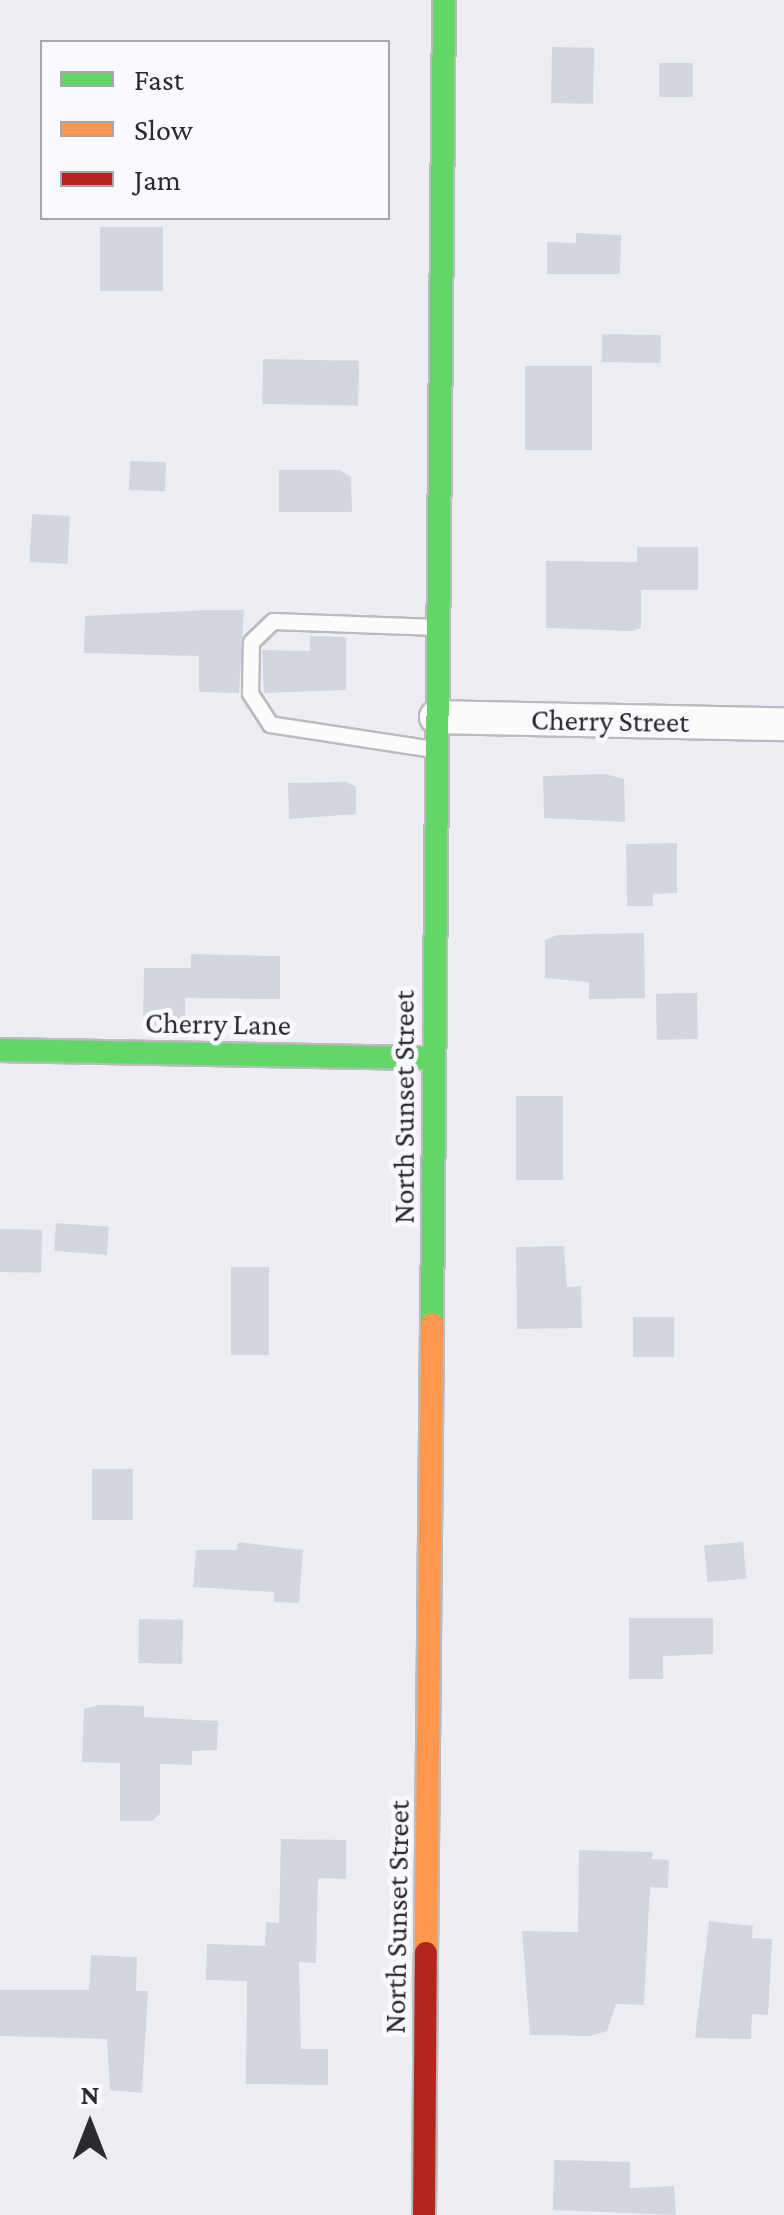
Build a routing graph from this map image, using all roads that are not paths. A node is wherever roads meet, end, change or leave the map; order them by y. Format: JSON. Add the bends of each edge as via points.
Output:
{"nodes":[{"id":1,"x":444,"y":0,"type":"edge"},
{"id":2,"x":437,"y":627,"type":"junction"},
{"id":3,"x":784,"y":724,"type":"edge"},
{"id":4,"x":436,"y":733,"type":"junction"},
{"id":5,"x":0,"y":1050,"type":"edge"},
{"id":6,"x":434,"y":1058,"type":"junction"},
{"id":7,"x":424,"y":2215,"type":"edge"}],
"edges":[{"from":1,"to":2,"type":"street","name":"North Sunset Street"},
{"from":2,"to":4,"type":"street","name":"North Sunset Street"},
{"from":2,"to":4,"type":"lane","via":[[273,621],[251,642],[250,694],[270,724]]},
{"from":3,"to":4,"type":"street","name":"Cherry Street"},
{"from":4,"to":6,"type":"street","name":"North Sunset Street"},
{"from":5,"to":6,"type":"street","name":"Cherry Lane"},
{"from":6,"to":7,"type":"street","name":"North Sunset Street"}]}
